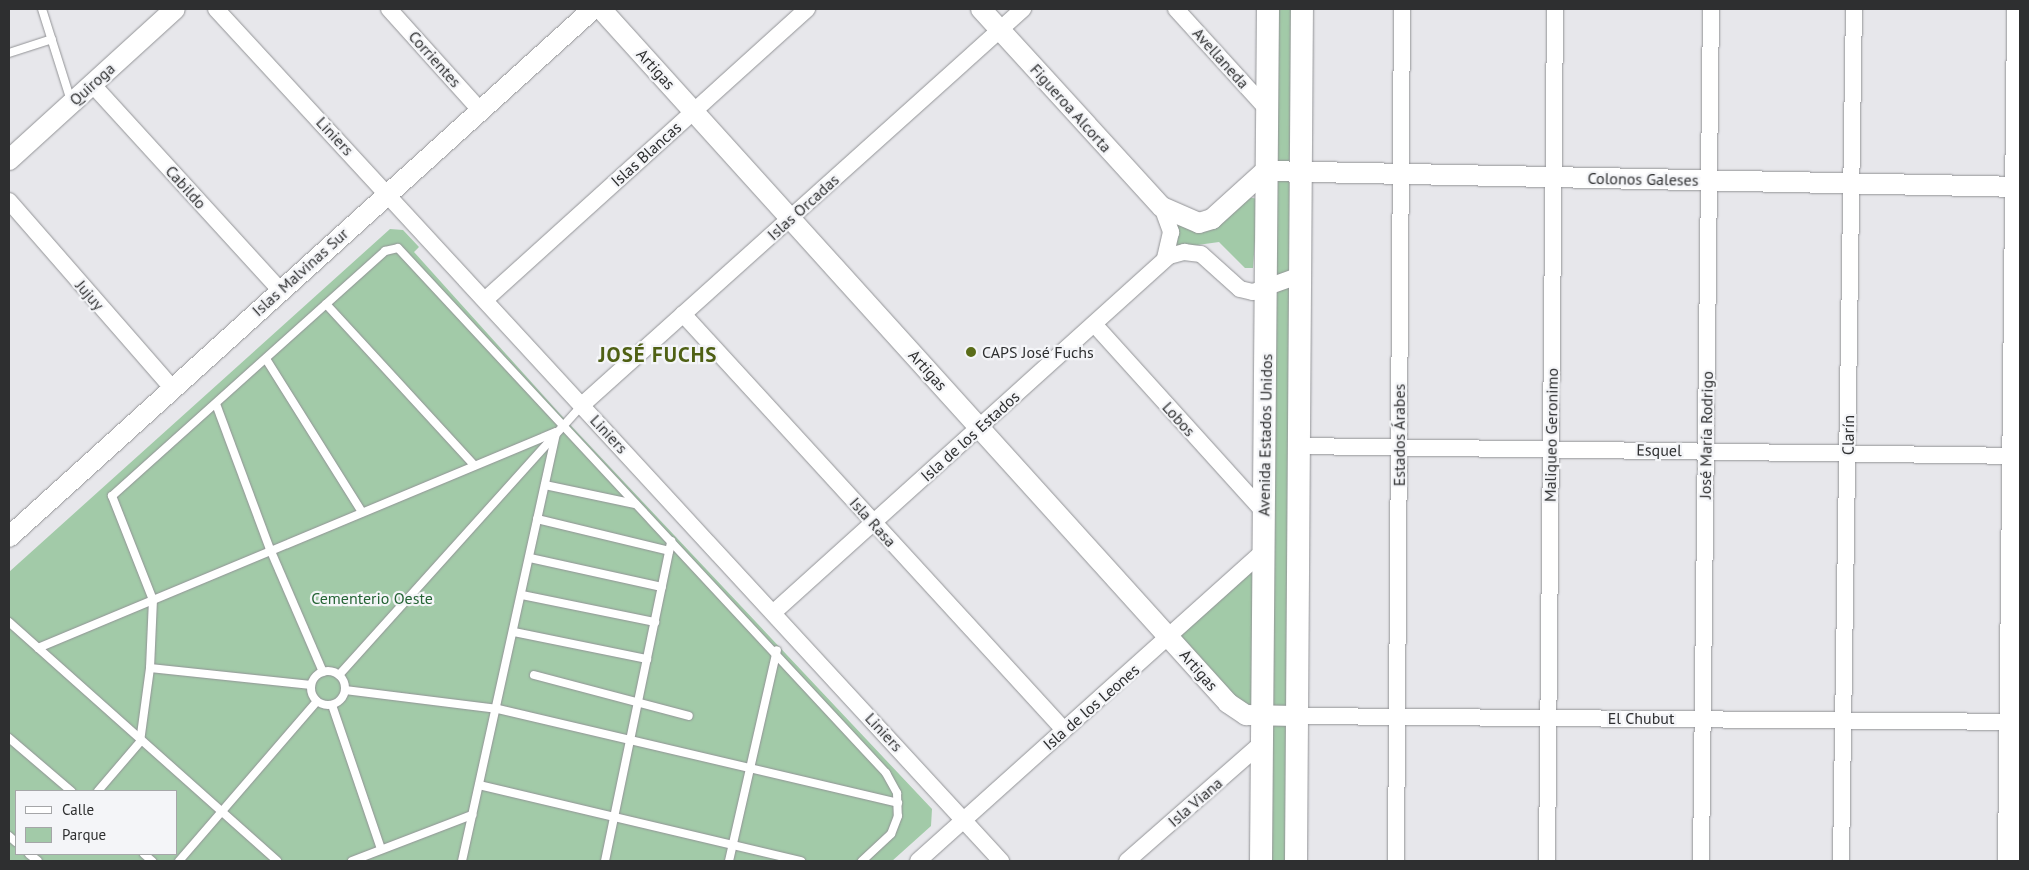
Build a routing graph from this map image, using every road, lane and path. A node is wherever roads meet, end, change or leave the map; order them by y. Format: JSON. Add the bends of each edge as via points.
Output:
{"nodes":[{"id":1,"x":42,"y":9,"type":"edge"},
{"id":2,"x":175,"y":9,"type":"edge"},
{"id":3,"x":216,"y":9,"type":"edge"},
{"id":4,"x":389,"y":9,"type":"edge"},
{"id":5,"x":593,"y":9,"type":"edge"},
{"id":6,"x":601,"y":9,"type":"edge"},
{"id":7,"x":807,"y":9,"type":"edge"},
{"id":8,"x":981,"y":9,"type":"edge"},
{"id":9,"x":1023,"y":9,"type":"edge"},
{"id":10,"x":1176,"y":9,"type":"edge"},
{"id":11,"x":1268,"y":9,"type":"edge"},
{"id":12,"x":1302,"y":9,"type":"edge"},
{"id":13,"x":1402,"y":9,"type":"edge"},
{"id":14,"x":1555,"y":9,"type":"edge"},
{"id":15,"x":1711,"y":9,"type":"edge"},
{"id":16,"x":1854,"y":9,"type":"edge"},
{"id":17,"x":2018,"y":9,"type":"edge"},
{"id":18,"x":1000,"y":30,"type":"junction"},
{"id":19,"x":52,"y":39,"type":"junction"},
{"id":20,"x":9,"y":53,"type":"edge"},
{"id":21,"x":92,"y":84,"type":"junction"},
{"id":22,"x":71,"y":103,"type":"junction"},
{"id":23,"x":1266,"y":108,"type":"junction"},
{"id":24,"x":480,"y":110,"type":"junction"},
{"id":25,"x":694,"y":111,"type":"junction"},
{"id":26,"x":9,"y":160,"type":"edge"},
{"id":27,"x":1265,"y":171,"type":"junction"},
{"id":28,"x":1299,"y":173,"type":"junction"},
{"id":29,"x":1401,"y":175,"type":"junction"},
{"id":30,"x":1554,"y":178,"type":"junction"},
{"id":31,"x":1709,"y":181,"type":"junction"},
{"id":32,"x":1851,"y":183,"type":"junction"},
{"id":33,"x":2018,"y":187,"type":"edge"},
{"id":34,"x":388,"y":193,"type":"junction"},
{"id":35,"x":9,"y":201,"type":"edge"},
{"id":36,"x":1162,"y":207,"type":"junction"},
{"id":37,"x":790,"y":218,"type":"junction"},
{"id":38,"x":1165,"y":259,"type":"junction"},
{"id":39,"x":1298,"y":276,"type":"junction"},
{"id":40,"x":280,"y":290,"type":"junction"},
{"id":41,"x":1267,"y":291,"type":"junction"},
{"id":42,"x":486,"y":299,"type":"junction"},
{"id":43,"x":326,"y":304,"type":"junction"},
{"id":44,"x":683,"y":314,"type":"junction"},
{"id":45,"x":1094,"y":324,"type":"junction"},
{"id":46,"x":266,"y":359,"type":"junction"},
{"id":47,"x":172,"y":388,"type":"junction"},
{"id":48,"x":216,"y":404,"type":"junction"},
{"id":49,"x":582,"y":405,"type":"junction"},
{"id":50,"x":980,"y":428,"type":"junction"},
{"id":51,"x":558,"y":430,"type":"junction"},
{"id":52,"x":1297,"y":446,"type":"junction"},
{"id":53,"x":1399,"y":447,"type":"junction"},
{"id":54,"x":1551,"y":449,"type":"junction"},
{"id":55,"x":1706,"y":451,"type":"junction"},
{"id":56,"x":1847,"y":453,"type":"junction"},
{"id":57,"x":2017,"y":456,"type":"edge"},
{"id":58,"x":474,"y":465,"type":"junction"},
{"id":59,"x":545,"y":485,"type":"junction"},
{"id":60,"x":635,"y":504,"type":"junction"},
{"id":61,"x":362,"y":512,"type":"junction"},
{"id":62,"x":1264,"y":513,"type":"junction"},
{"id":63,"x":537,"y":519,"type":"junction"},
{"id":64,"x":874,"y":523,"type":"junction"},
{"id":65,"x":9,"y":537,"type":"edge"},
{"id":66,"x":671,"y":540,"type":"junction"},
{"id":67,"x":270,"y":549,"type":"junction"},
{"id":68,"x":669,"y":551,"type":"junction"},
{"id":69,"x":1263,"y":551,"type":"junction"},
{"id":70,"x":530,"y":558,"type":"junction"},
{"id":71,"x":662,"y":587,"type":"junction"},
{"id":72,"x":522,"y":595,"type":"junction"},
{"id":73,"x":153,"y":600,"type":"junction"},
{"id":74,"x":774,"y":612,"type":"junction"},
{"id":75,"x":9,"y":622,"type":"edge"},
{"id":76,"x":654,"y":622,"type":"junction"},
{"id":77,"x":514,"y":632,"type":"junction"},
{"id":78,"x":1170,"y":637,"type":"junction"},
{"id":79,"x":38,"y":648,"type":"junction"},
{"id":80,"x":777,"y":650,"type":"junction"},
{"id":81,"x":647,"y":659,"type":"junction"},
{"id":82,"x":150,"y":668,"type":"junction"},
{"id":83,"x":323,"y":672,"type":"junction"},
{"id":84,"x":339,"y":675,"type":"junction"},
{"id":85,"x":534,"y":675,"type":"dead end"},
{"id":86,"x":311,"y":685,"type":"junction"},
{"id":87,"x":345,"y":690,"type":"junction"},
{"id":88,"x":639,"y":700,"type":"junction"},
{"id":89,"x":317,"y":701,"type":"junction"},
{"id":90,"x":332,"y":705,"type":"junction"},
{"id":91,"x":498,"y":709,"type":"junction"},
{"id":92,"x":688,"y":716,"type":"dead end"},
{"id":93,"x":1296,"y":716,"type":"junction"},
{"id":94,"x":1262,"y":717,"type":"junction"},
{"id":95,"x":1396,"y":717,"type":"junction"},
{"id":96,"x":1549,"y":718,"type":"junction"},
{"id":97,"x":1703,"y":719,"type":"junction"},
{"id":98,"x":1844,"y":719,"type":"junction"},
{"id":99,"x":2016,"y":722,"type":"edge"},
{"id":100,"x":1064,"y":730,"type":"junction"},
{"id":101,"x":630,"y":740,"type":"junction"},
{"id":102,"x":10,"y":742,"type":"edge"},
{"id":103,"x":140,"y":742,"type":"junction"},
{"id":104,"x":1262,"y":742,"type":"junction"},
{"id":105,"x":754,"y":769,"type":"junction"},
{"id":106,"x":479,"y":785,"type":"junction"},
{"id":107,"x":70,"y":790,"type":"edge"},
{"id":108,"x":99,"y":790,"type":"edge"},
{"id":109,"x":898,"y":803,"type":"junction"},
{"id":110,"x":222,"y":813,"type":"junction"},
{"id":111,"x":472,"y":815,"type":"junction"},
{"id":112,"x":614,"y":818,"type":"junction"},
{"id":113,"x":964,"y":820,"type":"junction"},
{"id":114,"x":733,"y":846,"type":"junction"},
{"id":115,"x":381,"y":849,"type":"junction"},
{"id":116,"x":179,"y":861,"type":"edge"},
{"id":117,"x":277,"y":861,"type":"edge"},
{"id":118,"x":352,"y":861,"type":"edge"},
{"id":119,"x":462,"y":861,"type":"edge"},
{"id":120,"x":605,"y":861,"type":"edge"},
{"id":121,"x":730,"y":861,"type":"edge"},
{"id":122,"x":801,"y":861,"type":"edge"},
{"id":123,"x":862,"y":861,"type":"edge"},
{"id":124,"x":918,"y":861,"type":"edge"},
{"id":125,"x":1001,"y":861,"type":"edge"},
{"id":126,"x":1128,"y":861,"type":"edge"},
{"id":127,"x":1261,"y":861,"type":"edge"},
{"id":128,"x":1296,"y":861,"type":"edge"},
{"id":129,"x":1396,"y":861,"type":"edge"},
{"id":130,"x":1547,"y":861,"type":"edge"},
{"id":131,"x":1701,"y":861,"type":"edge"},
{"id":132,"x":1841,"y":861,"type":"edge"},
{"id":133,"x":2009,"y":861,"type":"edge"}],
"edges":[{"from":1,"to":19,"type":"lane"},
{"from":2,"to":21,"type":"street","name":"Quiroga"},
{"from":3,"to":34,"type":"street","name":"Liniers"},
{"from":4,"to":24,"type":"street","name":"Corrientes"},
{"from":5,"to":24,"type":"street","name":"Islas Malvinas Sur"},
{"from":6,"to":25,"type":"street","name":"Artigas"},
{"from":7,"to":25,"type":"street","name":"Islas Blancas"},
{"from":8,"to":18,"type":"street","name":"Figueroa Alcorta"},
{"from":9,"to":18,"type":"street","name":"Islas Orcadas"},
{"from":10,"to":23,"type":"street","name":"Avellaneda"},
{"from":11,"to":23,"type":"main road","name":"Avenida Estados Unidos"},
{"from":12,"to":28,"type":"main road","name":"Avenida Estados Unidos"},
{"from":13,"to":29,"type":"street","name":"Estados Árabes"},
{"from":14,"to":30,"type":"street","name":"Maliqueo Geronimo"},
{"from":15,"to":31,"type":"street","name":"José María Rodrigo"},
{"from":16,"to":32,"type":"street","name":"Clarín"},
{"from":17,"to":33,"type":"main road"},
{"from":18,"to":36,"type":"street","name":"Figueroa Alcorta"},
{"from":18,"to":37,"type":"street","name":"Islas Orcadas"},
{"from":19,"to":20,"type":"lane"},
{"from":19,"to":22,"type":"lane"},
{"from":21,"to":22,"type":"street","name":"Quiroga"},
{"from":21,"to":40,"type":"street","name":"Cabildo"},
{"from":22,"to":26,"type":"street","name":"Quiroga"},
{"from":23,"to":27,"type":"main road","name":"Avenida Estados Unidos"},
{"from":24,"to":34,"type":"street","name":"Islas Malvinas Sur"},
{"from":25,"to":37,"type":"street","name":"Artigas"},
{"from":25,"to":42,"type":"street","name":"Islas Blancas"},
{"from":27,"to":28,"type":"street","name":"Colonos Galeses"},
{"from":27,"to":36,"type":"street","via":[[1205,222],[1182,218]]},
{"from":27,"to":41,"type":"main road","name":"Avenida Estados Unidos"},
{"from":28,"to":29,"type":"street","name":"Colonos Galeses"},
{"from":28,"to":39,"type":"main road","name":"Avenida Estados Unidos"},
{"from":29,"to":30,"type":"street","name":"Colonos Galeses"},
{"from":29,"to":53,"type":"street","name":"Estados Árabes"},
{"from":30,"to":31,"type":"street","name":"Colonos Galeses"},
{"from":30,"to":54,"type":"street","name":"Maliqueo Geronimo"},
{"from":31,"to":32,"type":"street","name":"Colonos Galeses"},
{"from":31,"to":55,"type":"street","name":"José María Rodrigo"},
{"from":32,"to":33,"type":"street","name":"Colonos Galeses"},
{"from":32,"to":56,"type":"street","name":"Clarín"},
{"from":33,"to":57,"type":"main road"},
{"from":34,"to":40,"type":"street","name":"Islas Malvinas Sur"},
{"from":34,"to":42,"type":"street","name":"Liniers"},
{"from":35,"to":47,"type":"street","name":"Jujuy"},
{"from":36,"to":38,"type":"street","via":[[1171,228]]},
{"from":37,"to":44,"type":"street","name":"Islas Orcadas"},
{"from":37,"to":50,"type":"street","name":"Artigas"},
{"from":38,"to":41,"type":"street","name":"Isla de los Estados","via":[[1184,252],[1205,256],[1240,289]]},
{"from":38,"to":45,"type":"street","name":"Isla de los Estados"},
{"from":39,"to":41,"type":"street"},
{"from":39,"to":52,"type":"main road","name":"Avenida Estados Unidos"},
{"from":40,"to":47,"type":"street","name":"Islas Malvinas Sur"},
{"from":41,"to":62,"type":"main road","name":"Avenida Estados Unidos"},
{"from":42,"to":49,"type":"street","name":"Liniers"},
{"from":43,"to":46,"type":"lane"},
{"from":43,"to":51,"type":"lane","via":[[386,250],[398,248]]},
{"from":43,"to":58,"type":"lane"},
{"from":44,"to":49,"type":"street","name":"Islas Orcadas"},
{"from":44,"to":64,"type":"street","name":"Isla Rasa"},
{"from":45,"to":50,"type":"street","name":"Isla de los Estados"},
{"from":45,"to":62,"type":"street","name":"Lobos"},
{"from":46,"to":48,"type":"lane"},
{"from":46,"to":61,"type":"lane"},
{"from":47,"to":65,"type":"street","name":"Islas Malvinas Sur"},
{"from":48,"to":67,"type":"lane"},
{"from":48,"to":73,"type":"lane","via":[[112,496]]},
{"from":49,"to":51,"type":"lane"},
{"from":49,"to":74,"type":"street","name":"Liniers"},
{"from":50,"to":64,"type":"street","name":"Isla de los Estados"},
{"from":50,"to":78,"type":"street","name":"Artigas"},
{"from":51,"to":58,"type":"lane"},
{"from":51,"to":59,"type":"lane"},
{"from":51,"to":60,"type":"lane"},
{"from":51,"to":84,"type":"lane"},
{"from":52,"to":53,"type":"street","name":"Esquel"},
{"from":52,"to":93,"type":"main road","name":"Avenida Estados Unidos"},
{"from":53,"to":54,"type":"street","name":"Esquel"},
{"from":53,"to":95,"type":"street","name":"Estados Árabes"},
{"from":54,"to":55,"type":"street","name":"Esquel"},
{"from":54,"to":96,"type":"street","name":"Maliqueo Geronimo"},
{"from":55,"to":56,"type":"street","name":"Esquel"},
{"from":55,"to":97,"type":"street","name":"José María Rodrigo"},
{"from":56,"to":57,"type":"street","name":"Esquel"},
{"from":56,"to":98,"type":"street","name":"Clarín"},
{"from":57,"to":99,"type":"main road"},
{"from":58,"to":61,"type":"lane"},
{"from":59,"to":60,"type":"lane"},
{"from":59,"to":63,"type":"lane"},
{"from":60,"to":66,"type":"lane"},
{"from":61,"to":67,"type":"lane"},
{"from":62,"to":69,"type":"main road","name":"Avenida Estados Unidos"},
{"from":63,"to":68,"type":"lane"},
{"from":63,"to":70,"type":"lane"},
{"from":64,"to":74,"type":"street","name":"Isla de los Estados"},
{"from":64,"to":100,"type":"street","name":"Isla Rasa"},
{"from":66,"to":68,"type":"lane"},
{"from":66,"to":80,"type":"lane"},
{"from":67,"to":73,"type":"lane"},
{"from":67,"to":83,"type":"lane"},
{"from":68,"to":71,"type":"lane"},
{"from":69,"to":78,"type":"street","name":"Isla de los Leones"},
{"from":69,"to":94,"type":"main road","name":"Avenida Estados Unidos"},
{"from":70,"to":71,"type":"lane"},
{"from":70,"to":72,"type":"lane"},
{"from":71,"to":76,"type":"lane"},
{"from":72,"to":76,"type":"lane"},
{"from":72,"to":77,"type":"lane"},
{"from":73,"to":79,"type":"lane"},
{"from":73,"to":82,"type":"lane"},
{"from":74,"to":113,"type":"street","name":"Liniers"},
{"from":75,"to":79,"type":"lane"},
{"from":76,"to":81,"type":"lane"},
{"from":77,"to":81,"type":"lane"},
{"from":77,"to":91,"type":"lane"},
{"from":78,"to":94,"type":"street","name":"Artigas","via":[[1228,703],[1246,715]]},
{"from":78,"to":100,"type":"street","name":"Isla de los Leones"},
{"from":79,"to":103,"type":"lane"},
{"from":80,"to":105,"type":"lane"},
{"from":80,"to":109,"type":"lane","via":[[886,773]]},
{"from":81,"to":88,"type":"lane"},
{"from":82,"to":86,"type":"lane"},
{"from":82,"to":103,"type":"lane"},
{"from":83,"to":84,"type":"lane"},
{"from":83,"to":86,"type":"lane"},
{"from":84,"to":87,"type":"lane"},
{"from":85,"to":88,"type":"lane"},
{"from":86,"to":89,"type":"lane"},
{"from":87,"to":90,"type":"lane"},
{"from":87,"to":91,"type":"lane"},
{"from":88,"to":92,"type":"lane"},
{"from":88,"to":101,"type":"lane"},
{"from":89,"to":90,"type":"lane"},
{"from":89,"to":110,"type":"lane"},
{"from":90,"to":115,"type":"lane"},
{"from":91,"to":101,"type":"lane"},
{"from":91,"to":106,"type":"lane"},
{"from":93,"to":94,"type":"street","name":"El Chubut"},
{"from":93,"to":95,"type":"street","name":"El Chubut"},
{"from":93,"to":128,"type":"main road","name":"Avenida Estados Unidos"},
{"from":94,"to":104,"type":"main road","name":"Avenida Estados Unidos"},
{"from":95,"to":96,"type":"street","name":"El Chubut"},
{"from":95,"to":129,"type":"street","name":"Estados Árabes"},
{"from":96,"to":97,"type":"street","name":"El Chubut"},
{"from":96,"to":130,"type":"street","name":"Maliqueo Geronimo"},
{"from":97,"to":98,"type":"street","name":"El Chubut"},
{"from":97,"to":131,"type":"street","name":"José María Rodrigo"},
{"from":98,"to":99,"type":"street","name":"El Chubut"},
{"from":98,"to":132,"type":"street","name":"Clarín"},
{"from":99,"to":133,"type":"main road"},
{"from":100,"to":113,"type":"street","name":"Isla de los Leones"},
{"from":101,"to":105,"type":"lane"},
{"from":101,"to":112,"type":"lane"},
{"from":102,"to":107,"type":"lane"},
{"from":103,"to":108,"type":"lane"},
{"from":103,"to":110,"type":"lane"},
{"from":104,"to":126,"type":"street","name":"Isla Viana"},
{"from":104,"to":127,"type":"main road","name":"Avenida Estados Unidos"},
{"from":105,"to":109,"type":"lane"},
{"from":105,"to":114,"type":"lane"},
{"from":106,"to":111,"type":"lane"},
{"from":106,"to":112,"type":"lane"},
{"from":109,"to":123,"type":"lane","via":[[891,834]]},
{"from":110,"to":116,"type":"lane"},
{"from":110,"to":117,"type":"lane"},
{"from":111,"to":115,"type":"lane"},
{"from":111,"to":119,"type":"lane"},
{"from":112,"to":114,"type":"lane"},
{"from":112,"to":120,"type":"lane"},
{"from":113,"to":124,"type":"street","name":"Isla de los Leones"},
{"from":113,"to":125,"type":"street","name":"Liniers"},
{"from":114,"to":121,"type":"lane"},
{"from":114,"to":122,"type":"lane"},
{"from":115,"to":118,"type":"lane"}]}
